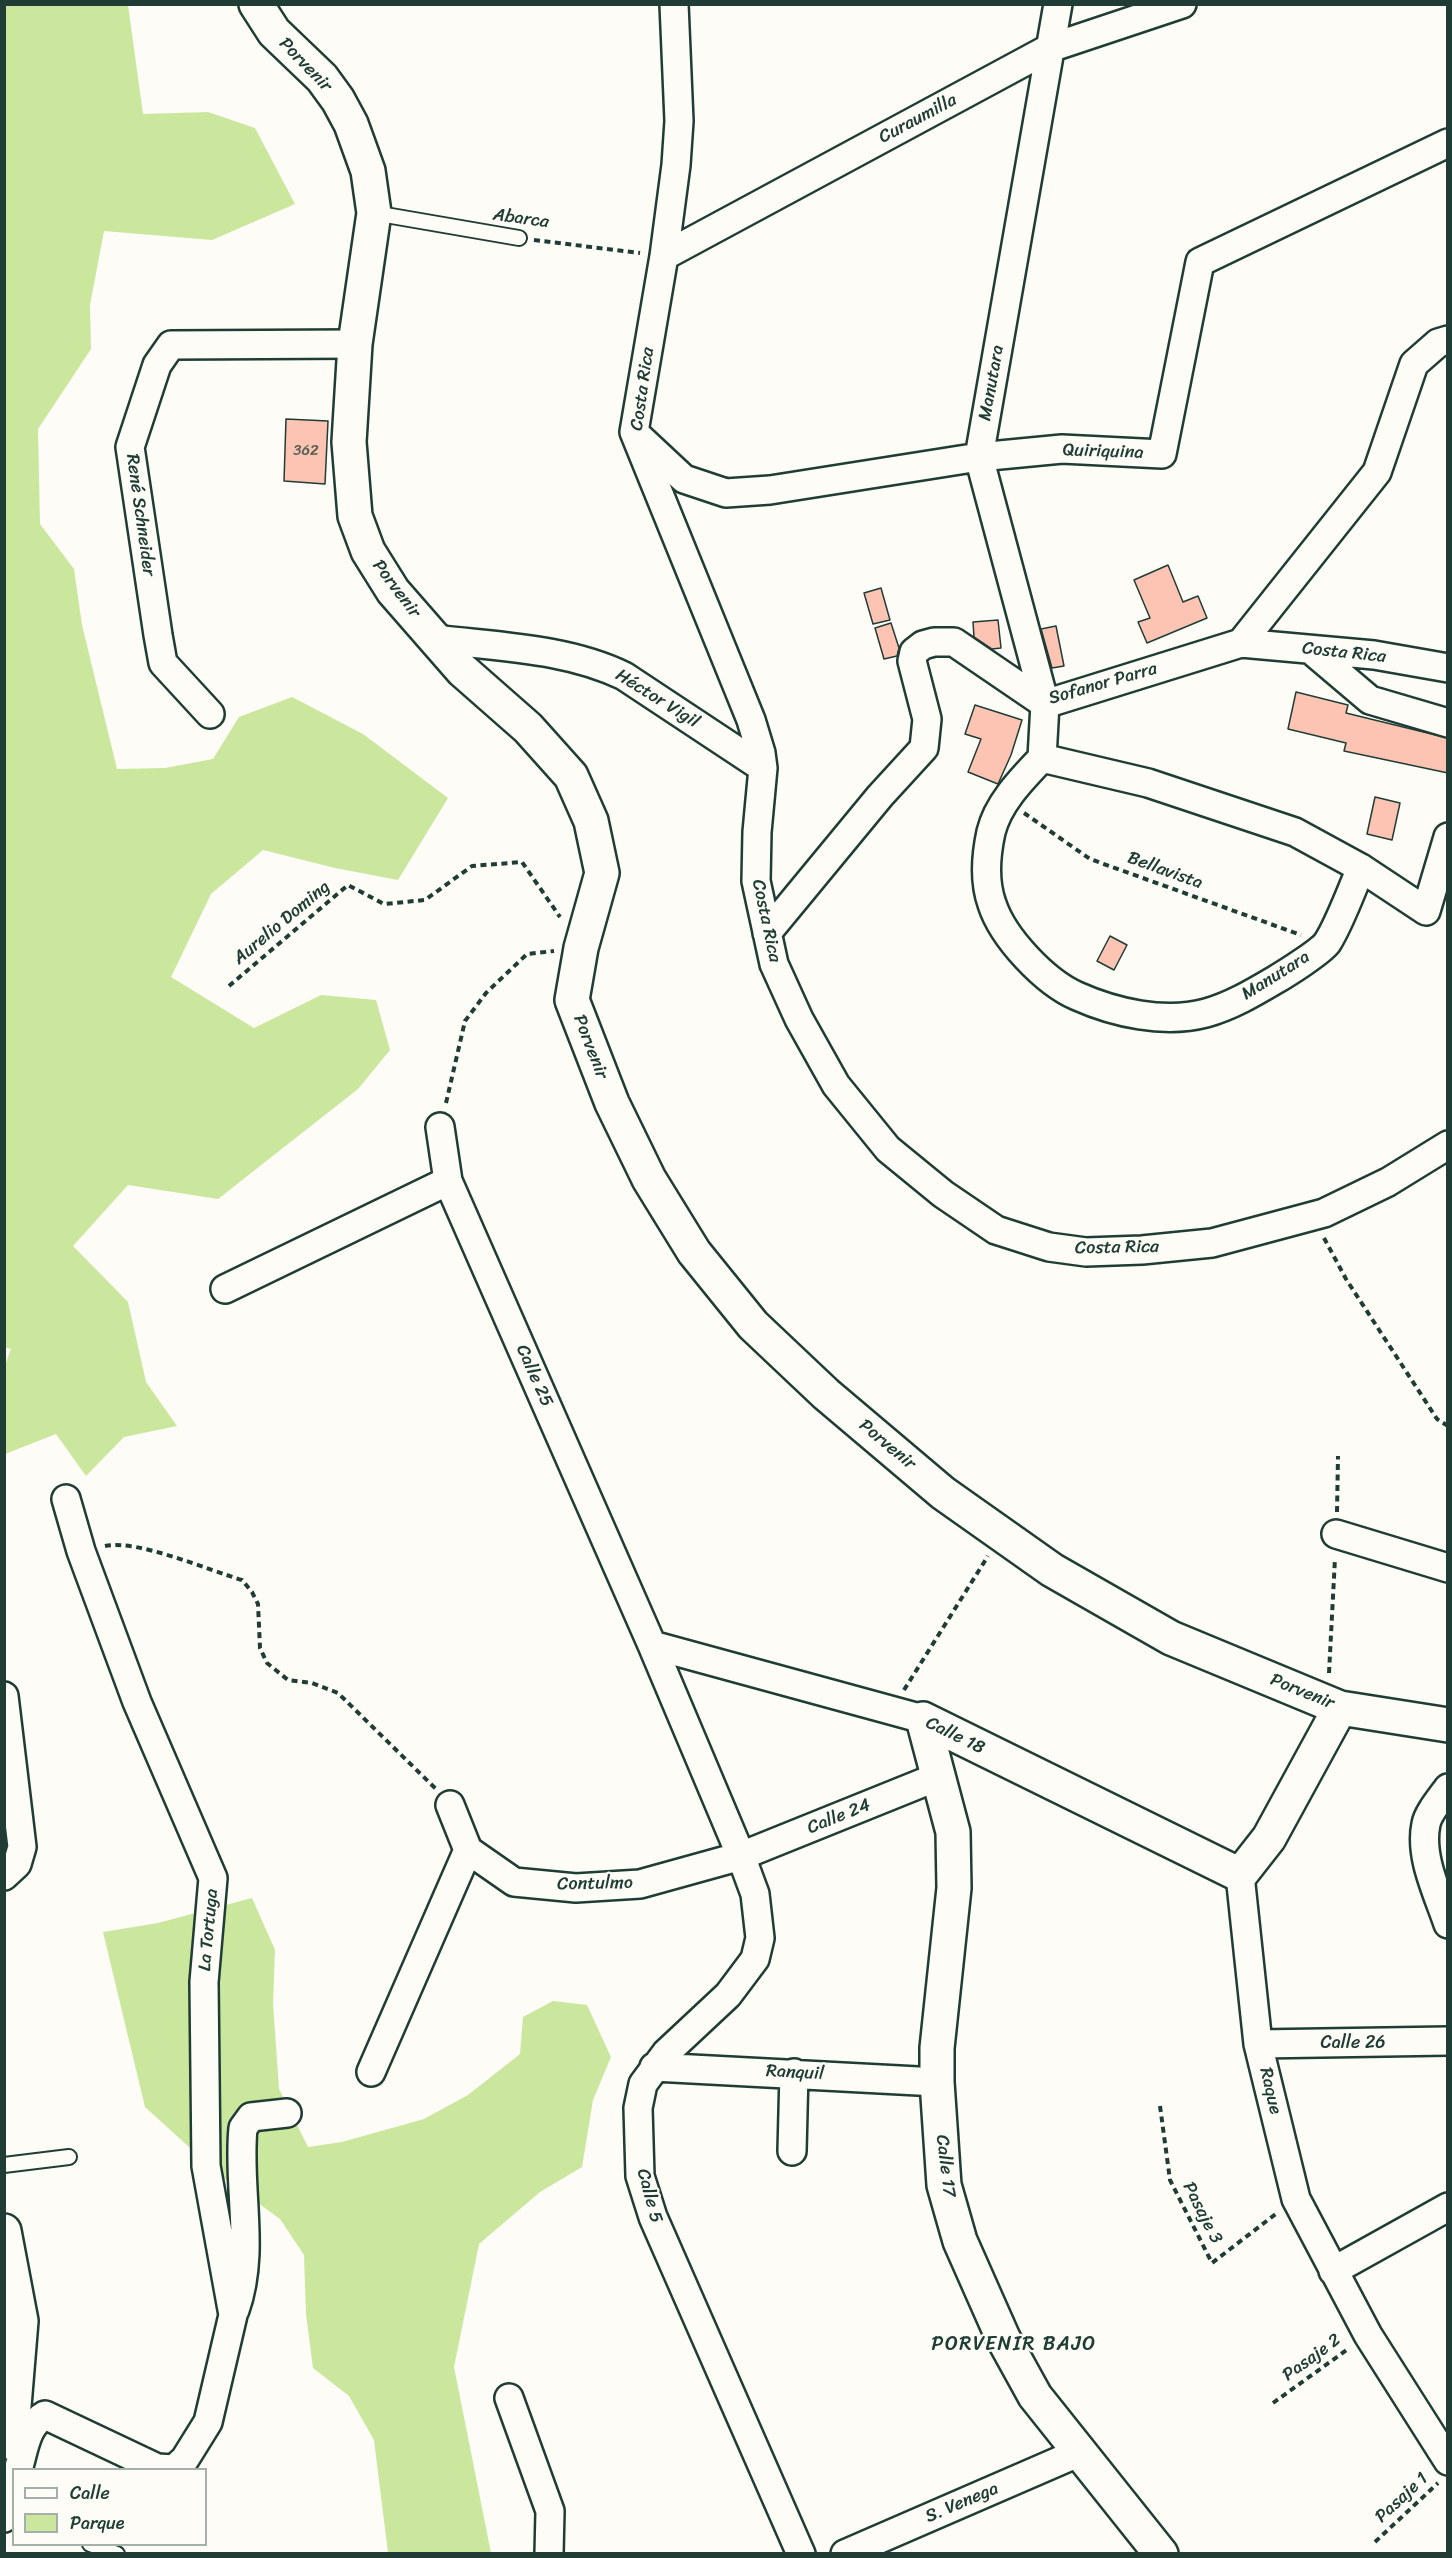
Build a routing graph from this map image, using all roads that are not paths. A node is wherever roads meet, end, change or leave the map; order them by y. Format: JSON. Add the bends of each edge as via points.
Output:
{"nodes":[{"id":1,"x":256,"y":4,"type":"edge"},
{"id":2,"x":674,"y":4,"type":"edge"},
{"id":3,"x":1058,"y":4,"type":"edge"},
{"id":4,"x":1182,"y":4,"type":"edge"},
{"id":5,"x":1050,"y":48,"type":"junction"},
{"id":6,"x":1448,"y":142,"type":"edge"},
{"id":7,"x":374,"y":213,"type":"junction"},
{"id":8,"x":519,"y":238,"type":"road end"},
{"id":9,"x":664,"y":256,"type":"junction"},
{"id":10,"x":1448,"y":340,"type":"edge"},
{"id":11,"x":355,"y":344,"type":"junction"},
{"id":12,"x":634,"y":432,"type":"junction"},
{"id":13,"x":979,"y":458,"type":"junction"},
{"id":14,"x":435,"y":639,"type":"junction"},
{"id":15,"x":1241,"y":643,"type":"junction"},
{"id":16,"x":1311,"y":650,"type":"junction"},
{"id":17,"x":1448,"y":668,"type":"edge"},
{"id":18,"x":1045,"y":704,"type":"junction"},
{"id":19,"x":210,"y":714,"type":"dead end"},
{"id":20,"x":1448,"y":723,"type":"edge"},
{"id":21,"x":1042,"y":758,"type":"junction"},
{"id":22,"x":763,"y":768,"type":"junction"},
{"id":23,"x":1448,"y":837,"type":"edge"},
{"id":24,"x":1361,"y":868,"type":"junction"},
{"id":25,"x":767,"y":933,"type":"junction"},
{"id":26,"x":440,"y":1127,"type":"road end"},
{"id":27,"x":1448,"y":1145,"type":"edge"},
{"id":28,"x":448,"y":1181,"type":"junction"},
{"id":29,"x":225,"y":1289,"type":"dead end"},
{"id":30,"x":66,"y":1499,"type":"dead end"},
{"id":31,"x":1336,"y":1534,"type":"road end"},
{"id":32,"x":1448,"y":1568,"type":"edge"},
{"id":33,"x":652,"y":1645,"type":"junction"},
{"id":34,"x":4,"y":1696,"type":"edge"},
{"id":35,"x":1340,"y":1708,"type":"junction"},
{"id":36,"x":923,"y":1719,"type":"junction"},
{"id":37,"x":1448,"y":1725,"type":"edge"},
{"id":38,"x":937,"y":1777,"type":"junction"},
{"id":39,"x":1448,"y":1788,"type":"edge"},
{"id":40,"x":450,"y":1805,"type":"road end"},
{"id":41,"x":468,"y":1850,"type":"junction"},
{"id":42,"x":741,"y":1856,"type":"junction"},
{"id":43,"x":1240,"y":1875,"type":"junction"},
{"id":44,"x":4,"y":1876,"type":"edge"},
{"id":45,"x":1448,"y":1924,"type":"edge"},
{"id":46,"x":1448,"y":2041,"type":"edge"},
{"id":47,"x":1258,"y":2044,"type":"junction"},
{"id":48,"x":654,"y":2067,"type":"junction"},
{"id":49,"x":371,"y":2072,"type":"dead end"},
{"id":50,"x":794,"y":2073,"type":"junction"},
{"id":51,"x":937,"y":2082,"type":"junction"},
{"id":52,"x":287,"y":2113,"type":"dead end"},
{"id":53,"x":792,"y":2151,"type":"dead end"},
{"id":54,"x":69,"y":2157,"type":"dead end"},
{"id":55,"x":4,"y":2164,"type":"edge"},
{"id":56,"x":1448,"y":2207,"type":"edge"},
{"id":57,"x":4,"y":2231,"type":"edge"},
{"id":58,"x":1333,"y":2271,"type":"junction"},
{"id":59,"x":233,"y":2315,"type":"junction"},
{"id":60,"x":509,"y":2398,"type":"dead end"},
{"id":61,"x":4,"y":2442,"type":"edge"},
{"id":62,"x":1080,"y":2452,"type":"junction"},
{"id":63,"x":18,"y":2468,"type":"edge"},
{"id":64,"x":157,"y":2468,"type":"edge"},
{"id":65,"x":175,"y":2468,"type":"edge"},
{"id":66,"x":1443,"y":2472,"type":"edge"},
{"id":67,"x":12,"y":2493,"type":"edge"},
{"id":68,"x":5,"y":2518,"type":"edge"},
{"id":69,"x":96,"y":2546,"type":"edge"},
{"id":70,"x":117,"y":2553,"type":"edge"},
{"id":71,"x":549,"y":2553,"type":"edge"},
{"id":72,"x":801,"y":2553,"type":"edge"},
{"id":73,"x":845,"y":2553,"type":"edge"},
{"id":74,"x":1161,"y":2553,"type":"edge"}],
"edges":[{"from":1,"to":7,"type":"street","name":"Porvenir","via":[[274,32],[322,78],[338,100],[362,150]]},
{"from":2,"to":9,"type":"street","name":"Costa Rica","via":[[679,121]]},
{"from":3,"to":5,"type":"street","name":"Manutara"},
{"from":4,"to":5,"type":"street","name":"Curaumilla"},
{"from":5,"to":9,"type":"street","name":"Curaumilla"},
{"from":5,"to":13,"type":"street","name":"Manutara"},
{"from":6,"to":13,"type":"street","name":"Quiriquina","via":[[1200,262],[1162,454],[1062,449]]},
{"from":7,"to":8,"type":"lane","name":"Abarca"},
{"from":7,"to":11,"type":"street","name":"Porvenir"},
{"from":9,"to":12,"type":"street","name":"Costa Rica"},
{"from":10,"to":15,"type":"street","via":[[1438,343],[1414,363],[1377,472]]},
{"from":11,"to":14,"type":"street","name":"Porvenir","via":[[349,442],[355,516],[368,551],[393,591]]},
{"from":11,"to":19,"type":"street","name":"René Schneider","via":[[171,345],[157,365],[130,447],[158,635],[163,663]]},
{"from":12,"to":13,"type":"street","name":"Quiriquina","via":[[684,479],[726,493],[770,490]]},
{"from":12,"to":22,"type":"street","name":"Costa Rica","via":[[751,720]]},
{"from":13,"to":18,"type":"street","name":"Manutara"},
{"from":14,"to":22,"type":"street","name":"Héctor Vigil","via":[[566,656],[601,665],[624,676]]},
{"from":14,"to":35,"type":"street","name":"Porvenir","via":[[462,670],[528,728],[571,776],[591,821],[602,873],[581,948],[572,1000],[612,1103],[649,1179],[694,1252],[753,1325],[826,1394],[943,1493],[1052,1570],[1171,1638]]},
{"from":15,"to":16,"type":"street","name":"Costa Rica"},
{"from":15,"to":18,"type":"street","name":"Sofanor Parra"},
{"from":16,"to":17,"type":"street","name":"Costa Rica"},
{"from":16,"to":20,"type":"street","via":[[1370,700]]},
{"from":18,"to":21,"type":"street","name":"Manutara"},
{"from":18,"to":25,"type":"street","name":"Sofanor Parra","via":[[954,642],[934,642],[914,652],[912,661],[927,719],[924,748]]},
{"from":21,"to":24,"type":"street","via":[[1148,783],[1295,832]]},
{"from":21,"to":24,"type":"street","name":"Manutara","via":[[1006,801],[992,830],[986,868],[992,904],[1011,939],[1042,973],[1075,996],[1158,1018],[1205,1013],[1245,998],[1326,944]]},
{"from":22,"to":25,"type":"street","name":"Costa Rica","via":[[756,832],[756,881]]},
{"from":23,"to":24,"type":"street","via":[[1426,911]]},
{"from":25,"to":27,"type":"street","name":"Costa Rica","via":[[774,964],[799,1019],[836,1085],[888,1149],[996,1230],[1049,1247],[1086,1252],[1212,1243],[1313,1216],[1388,1182]]},
{"from":26,"to":28,"type":"street","name":"Calle 25"},
{"from":28,"to":29,"type":"street"},
{"from":28,"to":33,"type":"street","name":"Calle 25"},
{"from":30,"to":59,"type":"street","name":"La Tortuga","via":[[81,1551],[137,1702],[213,1878],[204,1983],[206,2166]]},
{"from":31,"to":32,"type":"street"},
{"from":33,"to":36,"type":"street","name":"Calle 18"},
{"from":33,"to":42,"type":"street","name":"Calle 25"},
{"from":34,"to":44,"type":"street","via":[[22,1847],[17,1864]]},
{"from":35,"to":37,"type":"street","name":"Porvenir"},
{"from":35,"to":43,"type":"street","via":[[1269,1838]]},
{"from":36,"to":38,"type":"street","name":"Calle 17"},
{"from":36,"to":43,"type":"street","name":"Calle 18"},
{"from":38,"to":42,"type":"street","name":"Calle 24"},
{"from":38,"to":51,"type":"street","name":"Calle 17","via":[[953,1832],[954,1888]]},
{"from":39,"to":45,"type":"street","via":[[1426,1823],[1430,1871]]},
{"from":40,"to":41,"type":"street"},
{"from":41,"to":42,"type":"street","name":"Contulmo","via":[[514,1882],[576,1888],[640,1884]]},
{"from":41,"to":49,"type":"street"},
{"from":42,"to":48,"type":"street","name":"Calle 5","via":[[755,1894],[760,1938],[755,1959],[728,1995]]},
{"from":43,"to":47,"type":"street","name":"Raque"},
{"from":46,"to":47,"type":"street","name":"Calle 26"},
{"from":47,"to":58,"type":"street","name":"Raque","via":[[1296,2199]]},
{"from":48,"to":50,"type":"street","name":"Ranquil"},
{"from":48,"to":72,"type":"street","name":"Calle 5","via":[[642,2084],[638,2108],[640,2176],[653,2217]]},
{"from":50,"to":51,"type":"street","name":"Ranquil"},
{"from":50,"to":53,"type":"street"},
{"from":51,"to":62,"type":"street","name":"Calle 17","via":[[944,2185],[960,2241],[1003,2338],[1035,2396]]},
{"from":52,"to":59,"type":"street","name":"La Tortuga","via":[[251,2117],[243,2128],[246,2266]]},
{"from":54,"to":55,"type":"lane"},
{"from":56,"to":58,"type":"street"},
{"from":57,"to":61,"type":"street","via":[[21,2321],[14,2406]]},
{"from":58,"to":66,"type":"street","name":"Raque"},
{"from":59,"to":65,"type":"street","name":"La Tortuga","via":[[208,2422]]},
{"from":60,"to":71,"type":"street","via":[[550,2511]]},
{"from":62,"to":73,"type":"street","name":"S. Venega"},
{"from":62,"to":74,"type":"street","name":"Calle 17"},
{"from":63,"to":64,"type":"street","name":"La Tortuga","via":[[28,2435],[37,2419],[45,2415]]},
{"from":67,"to":68,"type":"street"},
{"from":69,"to":70,"type":"lane"}]}
